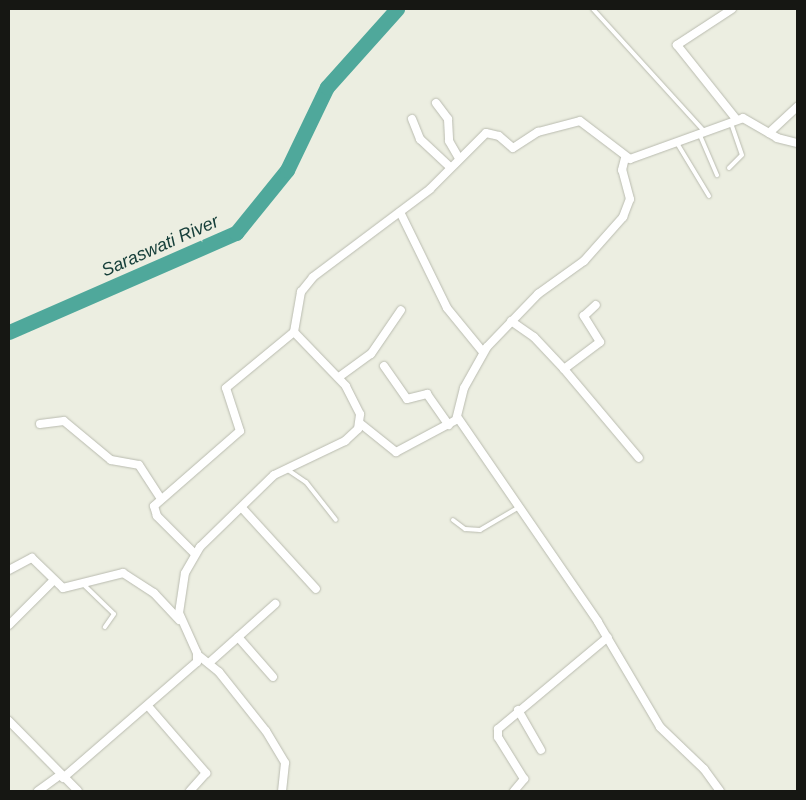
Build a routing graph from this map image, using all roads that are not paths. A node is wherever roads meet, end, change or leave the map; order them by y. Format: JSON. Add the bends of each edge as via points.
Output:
{"nodes":[{"id":1,"x":593,"y":9,"type":"edge"},
{"id":2,"x":732,"y":9,"type":"edge"},
{"id":3,"x":436,"y":102,"type":"dead end"},
{"id":4,"x":797,"y":107,"type":"edge"},
{"id":5,"x":412,"y":120,"type":"dead end"},
{"id":6,"x":733,"y":120,"type":"junction"},
{"id":7,"x":701,"y":130,"type":"junction"},
{"id":8,"x":769,"y":132,"type":"junction"},
{"id":9,"x":676,"y":141,"type":"junction"},
{"id":10,"x":797,"y":142,"type":"edge"},
{"id":11,"x":459,"y":158,"type":"junction"},
{"id":12,"x":625,"y":158,"type":"junction"},
{"id":13,"x":450,"y":167,"type":"junction"},
{"id":14,"x":729,"y":168,"type":"dead end"},
{"id":15,"x":717,"y":175,"type":"dead end"},
{"id":16,"x":709,"y":196,"type":"dead end"},
{"id":17,"x":400,"y":212,"type":"junction"},
{"id":18,"x":596,"y":304,"type":"dead end"},
{"id":19,"x":401,"y":310,"type":"dead end"},
{"id":20,"x":511,"y":320,"type":"junction"},
{"id":21,"x":294,"y":332,"type":"junction"},
{"id":22,"x":483,"y":352,"type":"junction"},
{"id":23,"x":384,"y":366,"type":"dead end"},
{"id":24,"x":564,"y":368,"type":"junction"},
{"id":25,"x":339,"y":377,"type":"junction"},
{"id":26,"x":458,"y":418,"type":"junction"},
{"id":27,"x":40,"y":424,"type":"dead end"},
{"id":28,"x":360,"y":424,"type":"junction"},
{"id":29,"x":449,"y":425,"type":"junction"},
{"id":30,"x":639,"y":458,"type":"dead end"},
{"id":31,"x":286,"y":468,"type":"junction"},
{"id":32,"x":160,"y":497,"type":"junction"},
{"id":33,"x":519,"y":507,"type":"junction"},
{"id":34,"x":243,"y":509,"type":"junction"},
{"id":35,"x":336,"y":520,"type":"dead end"},
{"id":36,"x":453,"y":520,"type":"dead end"},
{"id":37,"x":195,"y":554,"type":"junction"},
{"id":38,"x":9,"y":570,"type":"edge"},
{"id":39,"x":53,"y":581,"type":"junction"},
{"id":40,"x":81,"y":583,"type":"junction"},
{"id":41,"x":316,"y":589,"type":"dead end"},
{"id":42,"x":275,"y":604,"type":"dead end"},
{"id":43,"x":179,"y":620,"type":"junction"},
{"id":44,"x":9,"y":625,"type":"edge"},
{"id":45,"x":106,"y":627,"type":"dead end"},
{"id":46,"x":238,"y":637,"type":"junction"},
{"id":47,"x":608,"y":637,"type":"junction"},
{"id":48,"x":198,"y":655,"type":"junction"},
{"id":49,"x":209,"y":663,"type":"junction"},
{"id":50,"x":273,"y":677,"type":"dead end"},
{"id":51,"x":148,"y":706,"type":"junction"},
{"id":52,"x":518,"y":710,"type":"junction"},
{"id":53,"x":9,"y":721,"type":"edge"},
{"id":54,"x":541,"y":750,"type":"dead end"},
{"id":55,"x":62,"y":776,"type":"junction"},
{"id":56,"x":38,"y":791,"type":"edge"},
{"id":57,"x":78,"y":791,"type":"edge"},
{"id":58,"x":190,"y":791,"type":"edge"},
{"id":59,"x":282,"y":791,"type":"edge"},
{"id":60,"x":514,"y":791,"type":"edge"},
{"id":61,"x":720,"y":791,"type":"edge"}],
"edges":[{"from":1,"to":7,"type":"lane"},
{"from":2,"to":6,"type":"street","via":[[677,44]]},
{"from":3,"to":11,"type":"street","via":[[448,119],[449,143]]},
{"from":4,"to":8,"type":"street"},
{"from":5,"to":13,"type":"street","via":[[420,139]]},
{"from":6,"to":7,"type":"street"},
{"from":6,"to":8,"type":"street","via":[[747,119]]},
{"from":6,"to":14,"type":"lane","via":[[742,155]]},
{"from":7,"to":9,"type":"street"},
{"from":7,"to":15,"type":"lane"},
{"from":8,"to":10,"type":"street"},
{"from":9,"to":12,"type":"street","via":[[640,158]]},
{"from":9,"to":16,"type":"lane"},
{"from":11,"to":12,"type":"street","via":[[486,133],[499,136],[513,148],[538,132],[580,121]]},
{"from":11,"to":13,"type":"street"},
{"from":12,"to":20,"type":"street","via":[[622,170],[630,199],[623,217],[584,262],[547,286]]},
{"from":13,"to":17,"type":"street"},
{"from":17,"to":21,"type":"street","via":[[308,281],[301,292]]},
{"from":17,"to":22,"type":"street","via":[[447,308]]},
{"from":18,"to":24,"type":"street","via":[[584,316],[600,342]]},
{"from":19,"to":25,"type":"street","via":[[371,354]]},
{"from":20,"to":22,"type":"street"},
{"from":20,"to":24,"type":"street","via":[[534,337]]},
{"from":21,"to":25,"type":"street"},
{"from":21,"to":32,"type":"street","via":[[226,388],[226,397],[241,426],[238,434]]},
{"from":22,"to":26,"type":"street","via":[[464,388]]},
{"from":23,"to":29,"type":"street","via":[[407,399],[427,394]]},
{"from":24,"to":30,"type":"street"},
{"from":25,"to":28,"type":"street","via":[[356,404]]},
{"from":26,"to":29,"type":"street"},
{"from":26,"to":33,"type":"street"},
{"from":27,"to":32,"type":"street","via":[[64,421],[112,460],[139,465]]},
{"from":28,"to":29,"type":"street","via":[[396,452]]},
{"from":28,"to":31,"type":"street","via":[[345,441]]},
{"from":31,"to":34,"type":"street"},
{"from":31,"to":35,"type":"lane","via":[[306,482]]},
{"from":32,"to":37,"type":"street","via":[[154,506],[157,516]]},
{"from":33,"to":36,"type":"lane","via":[[480,530],[465,529]]},
{"from":33,"to":47,"type":"street"},
{"from":34,"to":37,"type":"street"},
{"from":34,"to":41,"type":"street"},
{"from":37,"to":43,"type":"street","via":[[184,580]]},
{"from":38,"to":39,"type":"street","via":[[32,558]]},
{"from":39,"to":40,"type":"street","via":[[63,588]]},
{"from":39,"to":44,"type":"street"},
{"from":40,"to":43,"type":"street","via":[[123,573],[154,593]]},
{"from":40,"to":45,"type":"lane","via":[[114,614]]},
{"from":42,"to":46,"type":"street"},
{"from":43,"to":48,"type":"street"},
{"from":46,"to":49,"type":"street"},
{"from":46,"to":50,"type":"street"},
{"from":47,"to":52,"type":"street"},
{"from":47,"to":61,"type":"street","via":[[660,727],[704,769]]},
{"from":48,"to":49,"type":"street"},
{"from":48,"to":51,"type":"street","via":[[192,668]]},
{"from":49,"to":59,"type":"street","via":[[264,728],[282,758]]},
{"from":51,"to":55,"type":"street"},
{"from":51,"to":58,"type":"street","via":[[206,773]]},
{"from":52,"to":54,"type":"street"},
{"from":52,"to":60,"type":"street","via":[[497,733],[524,779]]},
{"from":53,"to":55,"type":"street"},
{"from":55,"to":56,"type":"street"},
{"from":55,"to":57,"type":"street"}]}
